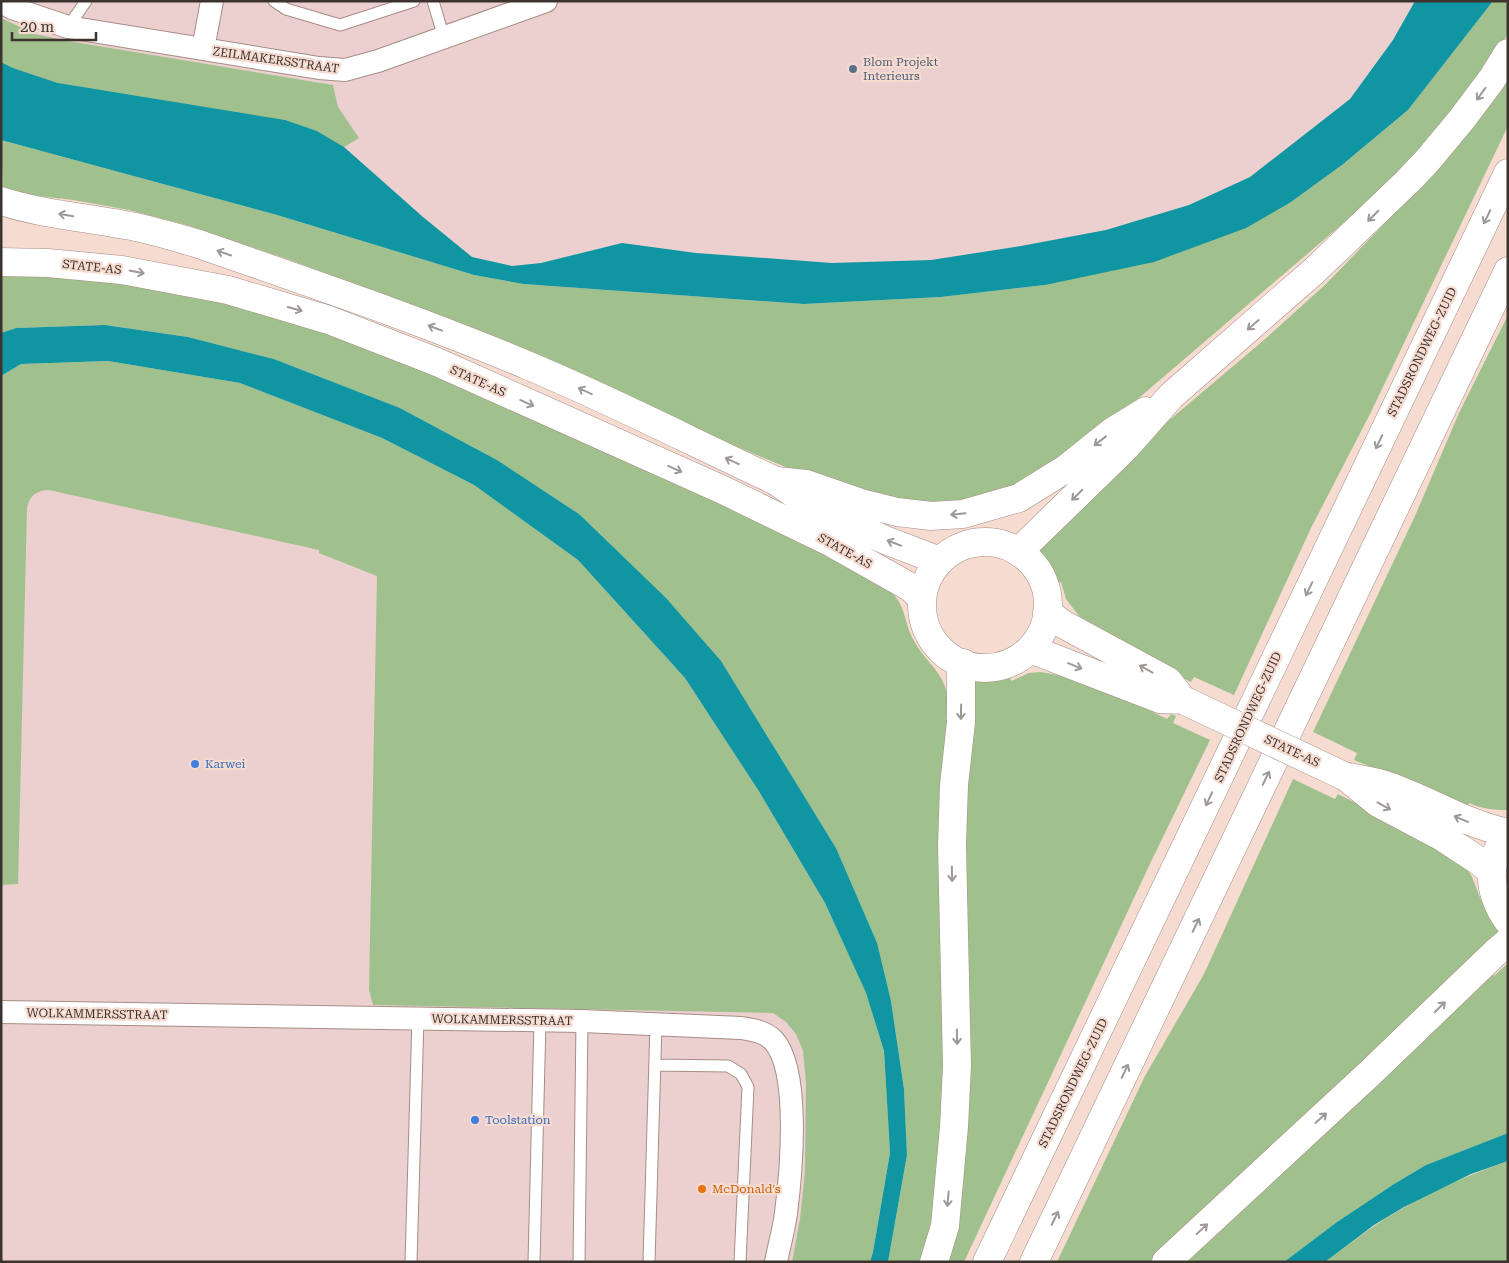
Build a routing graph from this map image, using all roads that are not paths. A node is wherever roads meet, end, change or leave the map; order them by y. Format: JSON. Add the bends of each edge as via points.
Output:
{"nodes":[{"id":1,"x":86,"y":1,"type":"edge"},
{"id":2,"x":212,"y":1,"type":"edge"},
{"id":3,"x":274,"y":1,"type":"edge"},
{"id":4,"x":414,"y":1,"type":"edge"},
{"id":5,"x":433,"y":1,"type":"edge"},
{"id":6,"x":546,"y":1,"type":"edge"},
{"id":7,"x":1,"y":2,"type":"edge"},
{"id":8,"x":507,"y":8,"type":"edge"},
{"id":9,"x":68,"y":26,"type":"junction"},
{"id":10,"x":444,"y":38,"type":"junction"},
{"id":11,"x":203,"y":49,"type":"junction"},
{"id":12,"x":1508,"y":53,"type":"edge"},
{"id":13,"x":1508,"y":173,"type":"edge"},
{"id":14,"x":1,"y":201,"type":"edge"},
{"id":15,"x":28,"y":210,"type":"junction"},
{"id":16,"x":1,"y":214,"type":"edge"},
{"id":17,"x":1,"y":262,"type":"edge"},
{"id":18,"x":1508,"y":271,"type":"edge"},
{"id":19,"x":1170,"y":396,"type":"junction"},
{"id":20,"x":776,"y":481,"type":"junction"},
{"id":21,"x":1018,"y":552,"type":"junction"},
{"id":22,"x":940,"y":560,"type":"junction"},
{"id":23,"x":922,"y":598,"type":"junction"},
{"id":24,"x":1047,"y":612,"type":"junction"},
{"id":25,"x":1030,"y":649,"type":"junction"},
{"id":26,"x":963,"y":663,"type":"junction"},
{"id":27,"x":1183,"y":700,"type":"junction"},
{"id":28,"x":1346,"y":776,"type":"junction"},
{"id":29,"x":1508,"y":835,"type":"edge"},
{"id":30,"x":1492,"y":872,"type":"junction"},
{"id":31,"x":1508,"y":921,"type":"edge"},
{"id":32,"x":1508,"y":942,"type":"edge"},
{"id":33,"x":1,"y":1012,"type":"edge"},
{"id":34,"x":418,"y":1018,"type":"junction"},
{"id":35,"x":540,"y":1021,"type":"junction"},
{"id":36,"x":582,"y":1021,"type":"junction"},
{"id":37,"x":656,"y":1024,"type":"junction"},
{"id":38,"x":654,"y":1065,"type":"junction"},
{"id":39,"x":411,"y":1262,"type":"edge"},
{"id":40,"x":534,"y":1262,"type":"edge"},
{"id":41,"x":579,"y":1262,"type":"edge"},
{"id":42,"x":649,"y":1262,"type":"edge"},
{"id":43,"x":740,"y":1262,"type":"edge"},
{"id":44,"x":776,"y":1262,"type":"edge"},
{"id":45,"x":934,"y":1262,"type":"edge"},
{"id":46,"x":987,"y":1262,"type":"edge"},
{"id":47,"x":1034,"y":1262,"type":"edge"},
{"id":48,"x":1166,"y":1262,"type":"edge"}],
"edges":[{"from":1,"to":9,"type":"lane"},
{"from":2,"to":11,"type":"street"},
{"from":3,"to":4,"type":"lane","via":[[286,9],[340,25]]},
{"from":5,"to":10,"type":"lane"},
{"from":6,"to":8,"type":"street","name":"ZEILMAKERSSTRAAT"},
{"from":7,"to":9,"type":"street","name":"ZEILMAKERSSTRAAT"},
{"from":8,"to":10,"type":"street","name":"ZEILMAKERSSTRAAT"},
{"from":9,"to":11,"type":"street","name":"ZEILMAKERSSTRAAT"},
{"from":10,"to":11,"type":"street","name":"ZEILMAKERSSTRAAT","via":[[346,70]]},
{"from":12,"to":19,"type":"main road","one_way":true,"via":[[1462,119],[1408,181],[1314,271]]},
{"from":13,"to":46,"type":"main road","name":"STADSRONDWEG-ZUID","one_way":true},
{"from":14,"to":15,"type":"main road","name":"STATE-AS"},
{"from":15,"to":16,"type":"main road","name":"STATE-AS"},
{"from":20,"to":15,"type":"main road","name":"STATE-AS","one_way":true,"via":[[555,377],[411,319],[162,233]]},
{"from":17,"to":23,"type":"main road","name":"STATE-AS","one_way":true,"via":[[122,270],[228,290],[345,326],[437,362],[731,494],[832,543],[910,587]]},
{"from":47,"to":18,"type":"main road","one_way":true},
{"from":19,"to":20,"type":"main road","one_way":true,"via":[[1018,498],[963,514],[931,516],[897,512],[806,484]]},
{"from":19,"to":21,"type":"main road","one_way":true,"via":[[1126,447]]},
{"from":22,"to":20,"type":"main road","name":"STATE-AS","one_way":true,"via":[[885,540],[806,502]]},
{"from":21,"to":22,"type":"main road","via":[[1006,545],[978,542],[964,545]]},
{"from":21,"to":24,"type":"main road","via":[[1038,571],[1044,584]]},
{"from":22,"to":23,"type":"main road","via":[[925,584]]},
{"from":23,"to":26,"type":"main road","via":[[923,614],[936,644],[948,656]]},
{"from":24,"to":25,"type":"main road","via":[[1044,625]]},
{"from":27,"to":24,"type":"main road","name":"STATE-AS","one_way":true,"via":[[1168,681],[1061,623]]},
{"from":25,"to":26,"type":"main road","via":[[1005,664],[991,667]]},
{"from":25,"to":27,"type":"main road","name":"STATE-AS","one_way":true,"via":[[1160,699]]},
{"from":26,"to":45,"type":"main road","one_way":true,"via":[[952,845],[957,1075],[945,1226]]},
{"from":27,"to":28,"type":"main road","name":"STATE-AS","bridge":true},
{"from":29,"to":28,"type":"main road","name":"STATE-AS","one_way":true,"via":[[1466,821],[1387,785]]},
{"from":28,"to":30,"type":"main road","name":"STATE-AS","one_way":true,"via":[[1378,803],[1444,838]]},
{"from":29,"to":30,"type":"main road","via":[[1494,858]]},
{"from":30,"to":31,"type":"main road","via":[[1492,889]]},
{"from":48,"to":32,"type":"main road","one_way":true},
{"from":33,"to":34,"type":"street","name":"WOLKAMMERSSTRAAT"},
{"from":34,"to":35,"type":"street","name":"WOLKAMMERSSTRAAT"},
{"from":34,"to":39,"type":"lane"},
{"from":35,"to":36,"type":"street","name":"WOLKAMMERSSTRAAT"},
{"from":35,"to":40,"type":"lane"},
{"from":36,"to":37,"type":"street","name":"WOLKAMMERSSTRAAT"},
{"from":36,"to":41,"type":"lane"},
{"from":37,"to":38,"type":"lane"},
{"from":37,"to":44,"type":"street","name":"WOLKAMMERSSTRAAT","via":[[755,1030],[773,1040],[782,1055],[789,1080],[790,1165],[786,1214]]},
{"from":38,"to":42,"type":"lane"},
{"from":38,"to":43,"type":"lane","via":[[728,1066],[741,1074],[748,1087]]}]}
